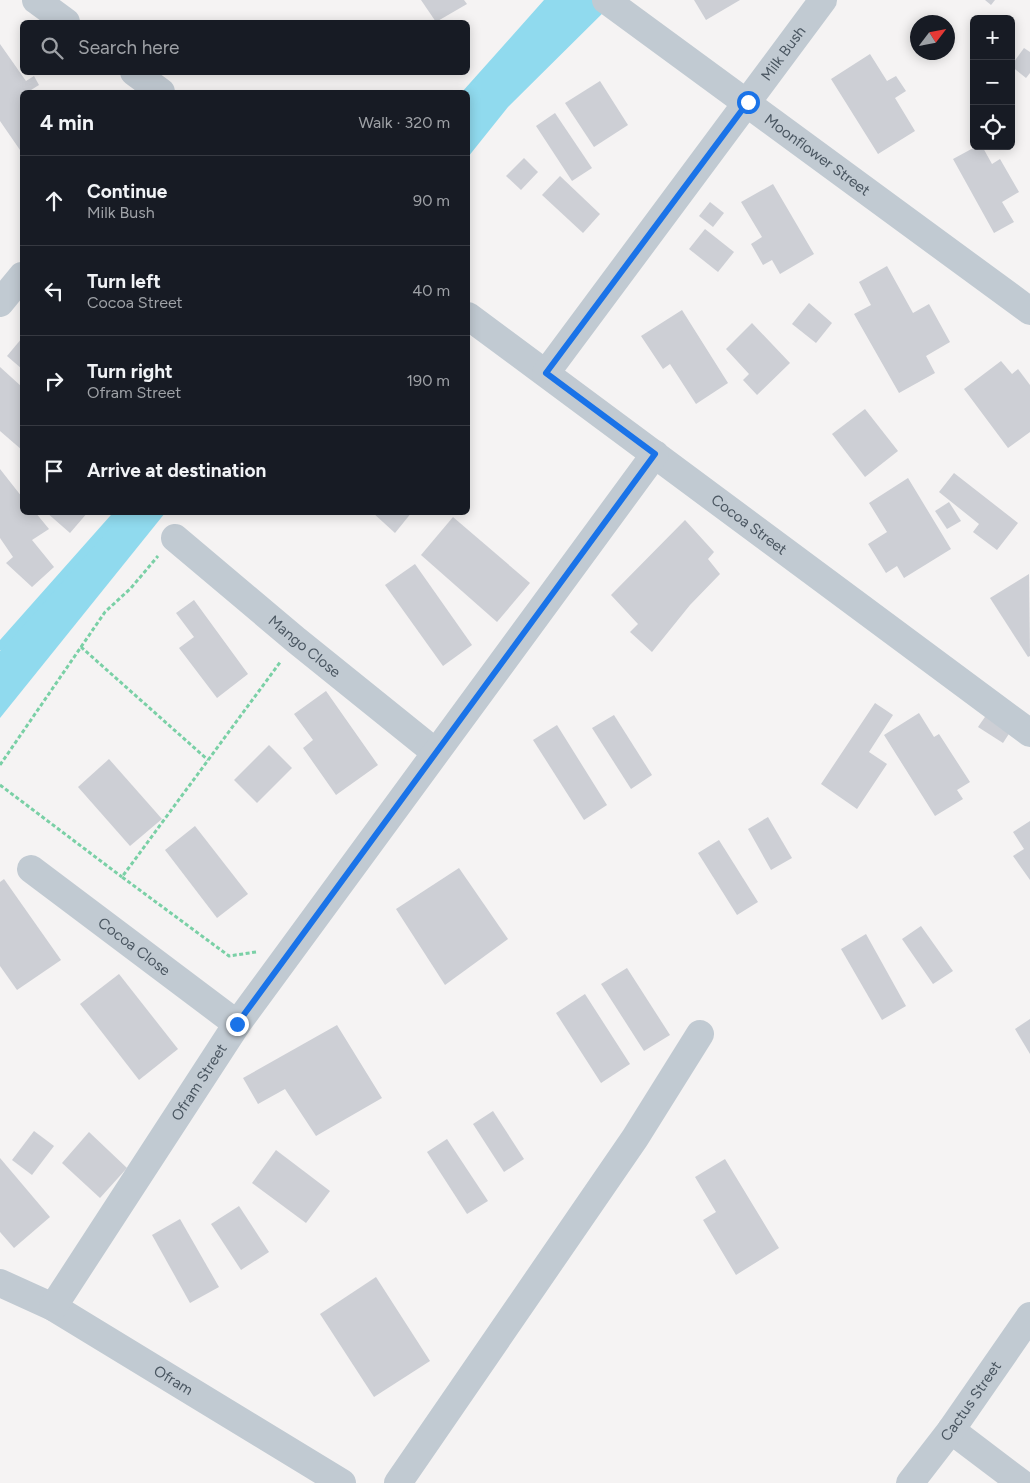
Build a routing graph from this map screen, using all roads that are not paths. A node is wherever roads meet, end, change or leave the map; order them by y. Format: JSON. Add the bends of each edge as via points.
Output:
{"nodes":[{"id":1,"x":36,"y":0,"type":"edge"},
{"id":2,"x":606,"y":0,"type":"edge"},
{"id":3,"x":823,"y":0,"type":"edge"},
{"id":4,"x":63,"y":20,"type":"edge"},
{"id":5,"x":138,"y":75,"type":"edge"},
{"id":6,"x":158,"y":90,"type":"edge"},
{"id":7,"x":748,"y":102,"type":"junction"},
{"id":8,"x":20,"y":278,"type":"edge"},
{"id":9,"x":0,"y":303,"type":"edge"},
{"id":10,"x":1030,"y":310,"type":"edge"},
{"id":11,"x":470,"y":317,"type":"edge"},
{"id":12,"x":546,"y":373,"type":"junction"},
{"id":13,"x":655,"y":454,"type":"junction"},
{"id":14,"x":175,"y":538,"type":"road end"},
{"id":15,"x":1030,"y":732,"type":"edge"},
{"id":16,"x":435,"y":752,"type":"junction"},
{"id":17,"x":31,"y":869,"type":"dead end"},
{"id":18,"x":237,"y":1024,"type":"junction"},
{"id":19,"x":700,"y":1034,"type":"dead end"},
{"id":20,"x":0,"y":1283,"type":"edge"},
{"id":21,"x":52,"y":1307,"type":"junction"},
{"id":22,"x":1030,"y":1316,"type":"edge"},
{"id":23,"x":951,"y":1430,"type":"junction"},
{"id":24,"x":342,"y":1483,"type":"edge"},
{"id":25,"x":398,"y":1483,"type":"edge"},
{"id":26,"x":910,"y":1483,"type":"edge"},
{"id":27,"x":1021,"y":1483,"type":"edge"}],
"edges":[{"from":1,"to":4,"type":"street"},
{"from":2,"to":7,"type":"street","name":"Moonflower Street"},
{"from":3,"to":7,"type":"street","name":"Milk Bush"},
{"from":5,"to":6,"type":"street"},
{"from":7,"to":10,"type":"street","name":"Moonflower Street"},
{"from":7,"to":12,"type":"street","name":"Milk Bush"},
{"from":8,"to":9,"type":"street"},
{"from":11,"to":12,"type":"street","name":"Cocoa Street"},
{"from":12,"to":13,"type":"street","name":"Cocoa Street"},
{"from":13,"to":15,"type":"street","name":"Cocoa Street"},
{"from":13,"to":16,"type":"street","name":"Ofram Street"},
{"from":14,"to":16,"type":"street","name":"Mango Close"},
{"from":16,"to":18,"type":"street","name":"Ofram Street"},
{"from":17,"to":18,"type":"street","name":"Cocoa Close"},
{"from":18,"to":21,"type":"street","name":"Ofram Street"},
{"from":19,"to":25,"type":"street","via":[[635,1138]]},
{"from":20,"to":21,"type":"street","name":"Ofram"},
{"from":21,"to":24,"type":"street","name":"Ofram"},
{"from":22,"to":23,"type":"street","name":"Cactus Street"},
{"from":23,"to":26,"type":"street","name":"Cactus Street"},
{"from":23,"to":27,"type":"street"}]}
